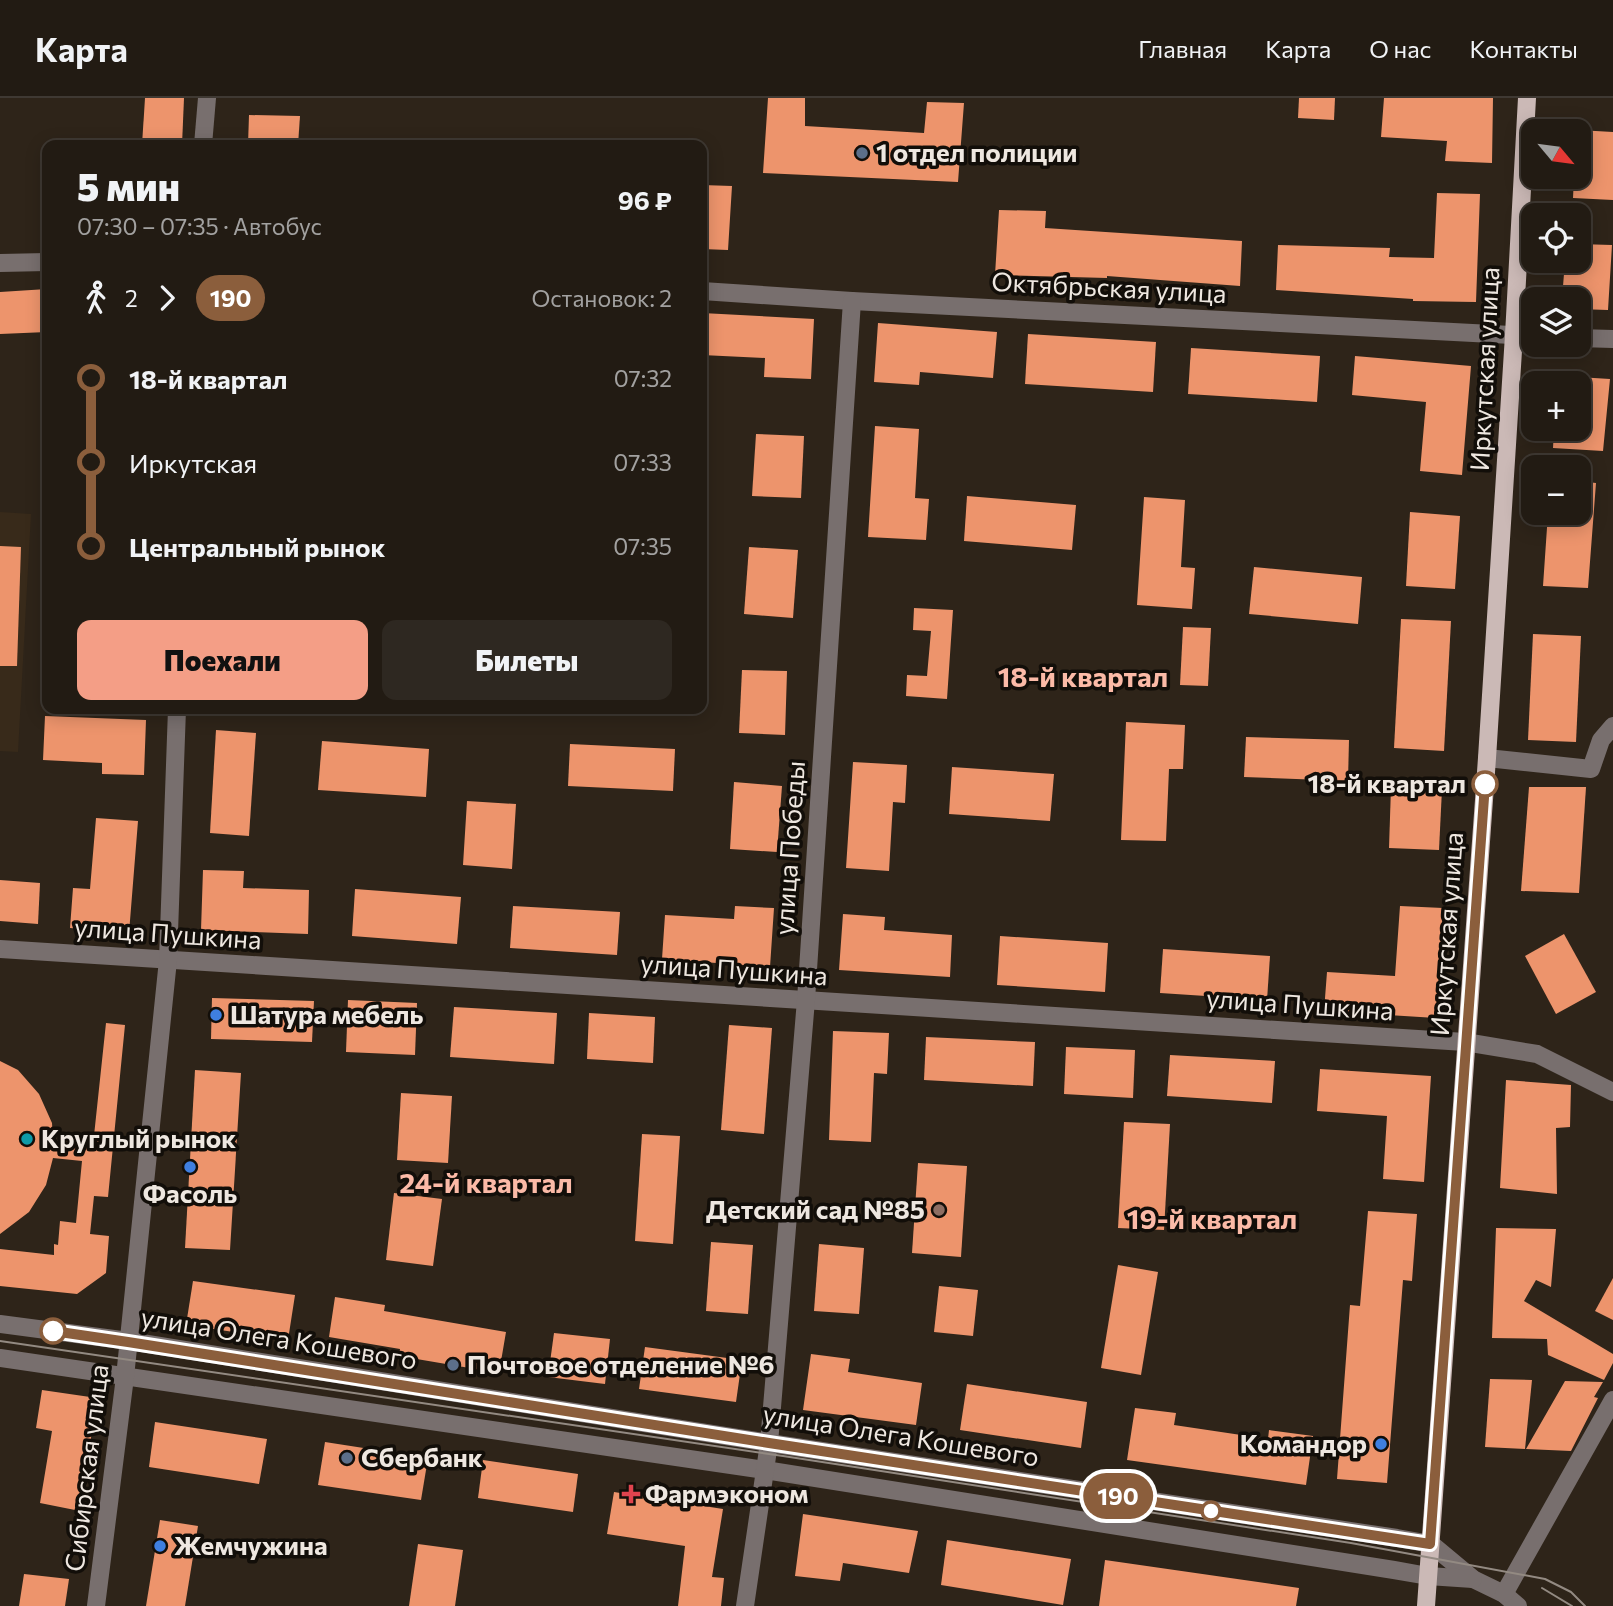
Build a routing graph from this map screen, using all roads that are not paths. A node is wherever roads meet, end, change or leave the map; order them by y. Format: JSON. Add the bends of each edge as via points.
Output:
{"nodes":[{"id":1,"x":207,"y":98,"type":"edge"},
{"id":2,"x":1527,"y":98,"type":"edge"},
{"id":3,"x":203,"y":140,"type":"edge"},
{"id":4,"x":42,"y":262,"type":"edge"},
{"id":5,"x":0,"y":264,"type":"edge"},
{"id":6,"x":707,"y":291,"type":"edge"},
{"id":7,"x":852,"y":301,"type":"junction"},
{"id":8,"x":1514,"y":335,"type":"junction"},
{"id":9,"x":1521,"y":335,"type":"edge"},
{"id":10,"x":1591,"y":338,"type":"edge"},
{"id":11,"x":1613,"y":339,"type":"edge"},
{"id":12,"x":177,"y":714,"type":"edge"},
{"id":13,"x":1613,"y":726,"type":"edge"},
{"id":14,"x":1487,"y":758,"type":"junction"},
{"id":15,"x":0,"y":949,"type":"edge"},
{"id":16,"x":168,"y":960,"type":"junction"},
{"id":17,"x":806,"y":1000,"type":"junction"},
{"id":18,"x":1465,"y":1042,"type":"junction"},
{"id":19,"x":1613,"y":1092,"type":"edge"},
{"id":20,"x":0,"y":1324,"type":"edge"},
{"id":21,"x":128,"y":1342,"type":"junction"},
{"id":22,"x":0,"y":1357,"type":"edge"},
{"id":23,"x":125,"y":1377,"type":"junction"},
{"id":24,"x":1613,"y":1401,"type":"edge"},
{"id":25,"x":769,"y":1443,"type":"junction"},
{"id":26,"x":765,"y":1470,"type":"junction"},
{"id":27,"x":1430,"y":1544,"type":"junction"},
{"id":28,"x":1428,"y":1576,"type":"junction"},
{"id":29,"x":1473,"y":1579,"type":"junction"},
{"id":30,"x":1504,"y":1594,"type":"junction"},
{"id":31,"x":96,"y":1606,"type":"edge"},
{"id":32,"x":745,"y":1606,"type":"edge"},
{"id":33,"x":1426,"y":1606,"type":"edge"},
{"id":34,"x":1518,"y":1606,"type":"edge"}],
"edges":[{"from":1,"to":3,"type":"street"},
{"from":2,"to":8,"type":"main road","name":"Иркутская улица"},
{"from":4,"to":5,"type":"street"},
{"from":6,"to":7,"type":"street","name":"Октябрьская улица"},
{"from":7,"to":8,"type":"street","name":"Октябрьская улица"},
{"from":7,"to":17,"type":"street","name":"улица Победы"},
{"from":8,"to":9,"type":"street","name":"Октябрьская улица"},
{"from":8,"to":14,"type":"main road","name":"Иркутская улица"},
{"from":10,"to":11,"type":"street"},
{"from":12,"to":16,"type":"street","name":"Сибирская улица"},
{"from":13,"to":14,"type":"street","via":[[1601,740],[1591,769]]},
{"from":14,"to":18,"type":"main road","name":"Иркутская улица"},
{"from":15,"to":16,"type":"street","name":"улица Пушкина"},
{"from":16,"to":17,"type":"street","name":"улица Пушкина"},
{"from":16,"to":21,"type":"street","name":"Сибирская улица"},
{"from":17,"to":18,"type":"street","name":"улица Пушкина"},
{"from":17,"to":25,"type":"street","name":"улица Победы"},
{"from":18,"to":19,"type":"street","name":"улица Пушкина","via":[[1537,1054]]},
{"from":18,"to":27,"type":"main road","name":"Иркутская улица"},
{"from":20,"to":21,"type":"street","name":"улица Олега Кошевого"},
{"from":21,"to":23,"type":"street","name":"Сибирская улица"},
{"from":21,"to":25,"type":"street","name":"улица Олега Кошевого"},
{"from":22,"to":23,"type":"street","name":"улица Олега Кошевого"},
{"from":23,"to":26,"type":"street","name":"улица Олега Кошевого"},
{"from":23,"to":31,"type":"street","name":"Сибирская улица"},
{"from":24,"to":30,"type":"street"},
{"from":25,"to":26,"type":"street","name":"улица Победы"},
{"from":25,"to":27,"type":"street","name":"улица Олега Кошевого"},
{"from":26,"to":28,"type":"street","name":"улица Олега Кошевого"},
{"from":26,"to":32,"type":"street","name":"улица Победы"},
{"from":27,"to":28,"type":"main road","name":"Иркутская улица"},
{"from":27,"to":29,"type":"street"},
{"from":28,"to":29,"type":"street","name":"улица Олега Кошевого"},
{"from":28,"to":33,"type":"main road","name":"Иркутская улица"},
{"from":29,"to":30,"type":"street"},
{"from":30,"to":34,"type":"street"}]}
